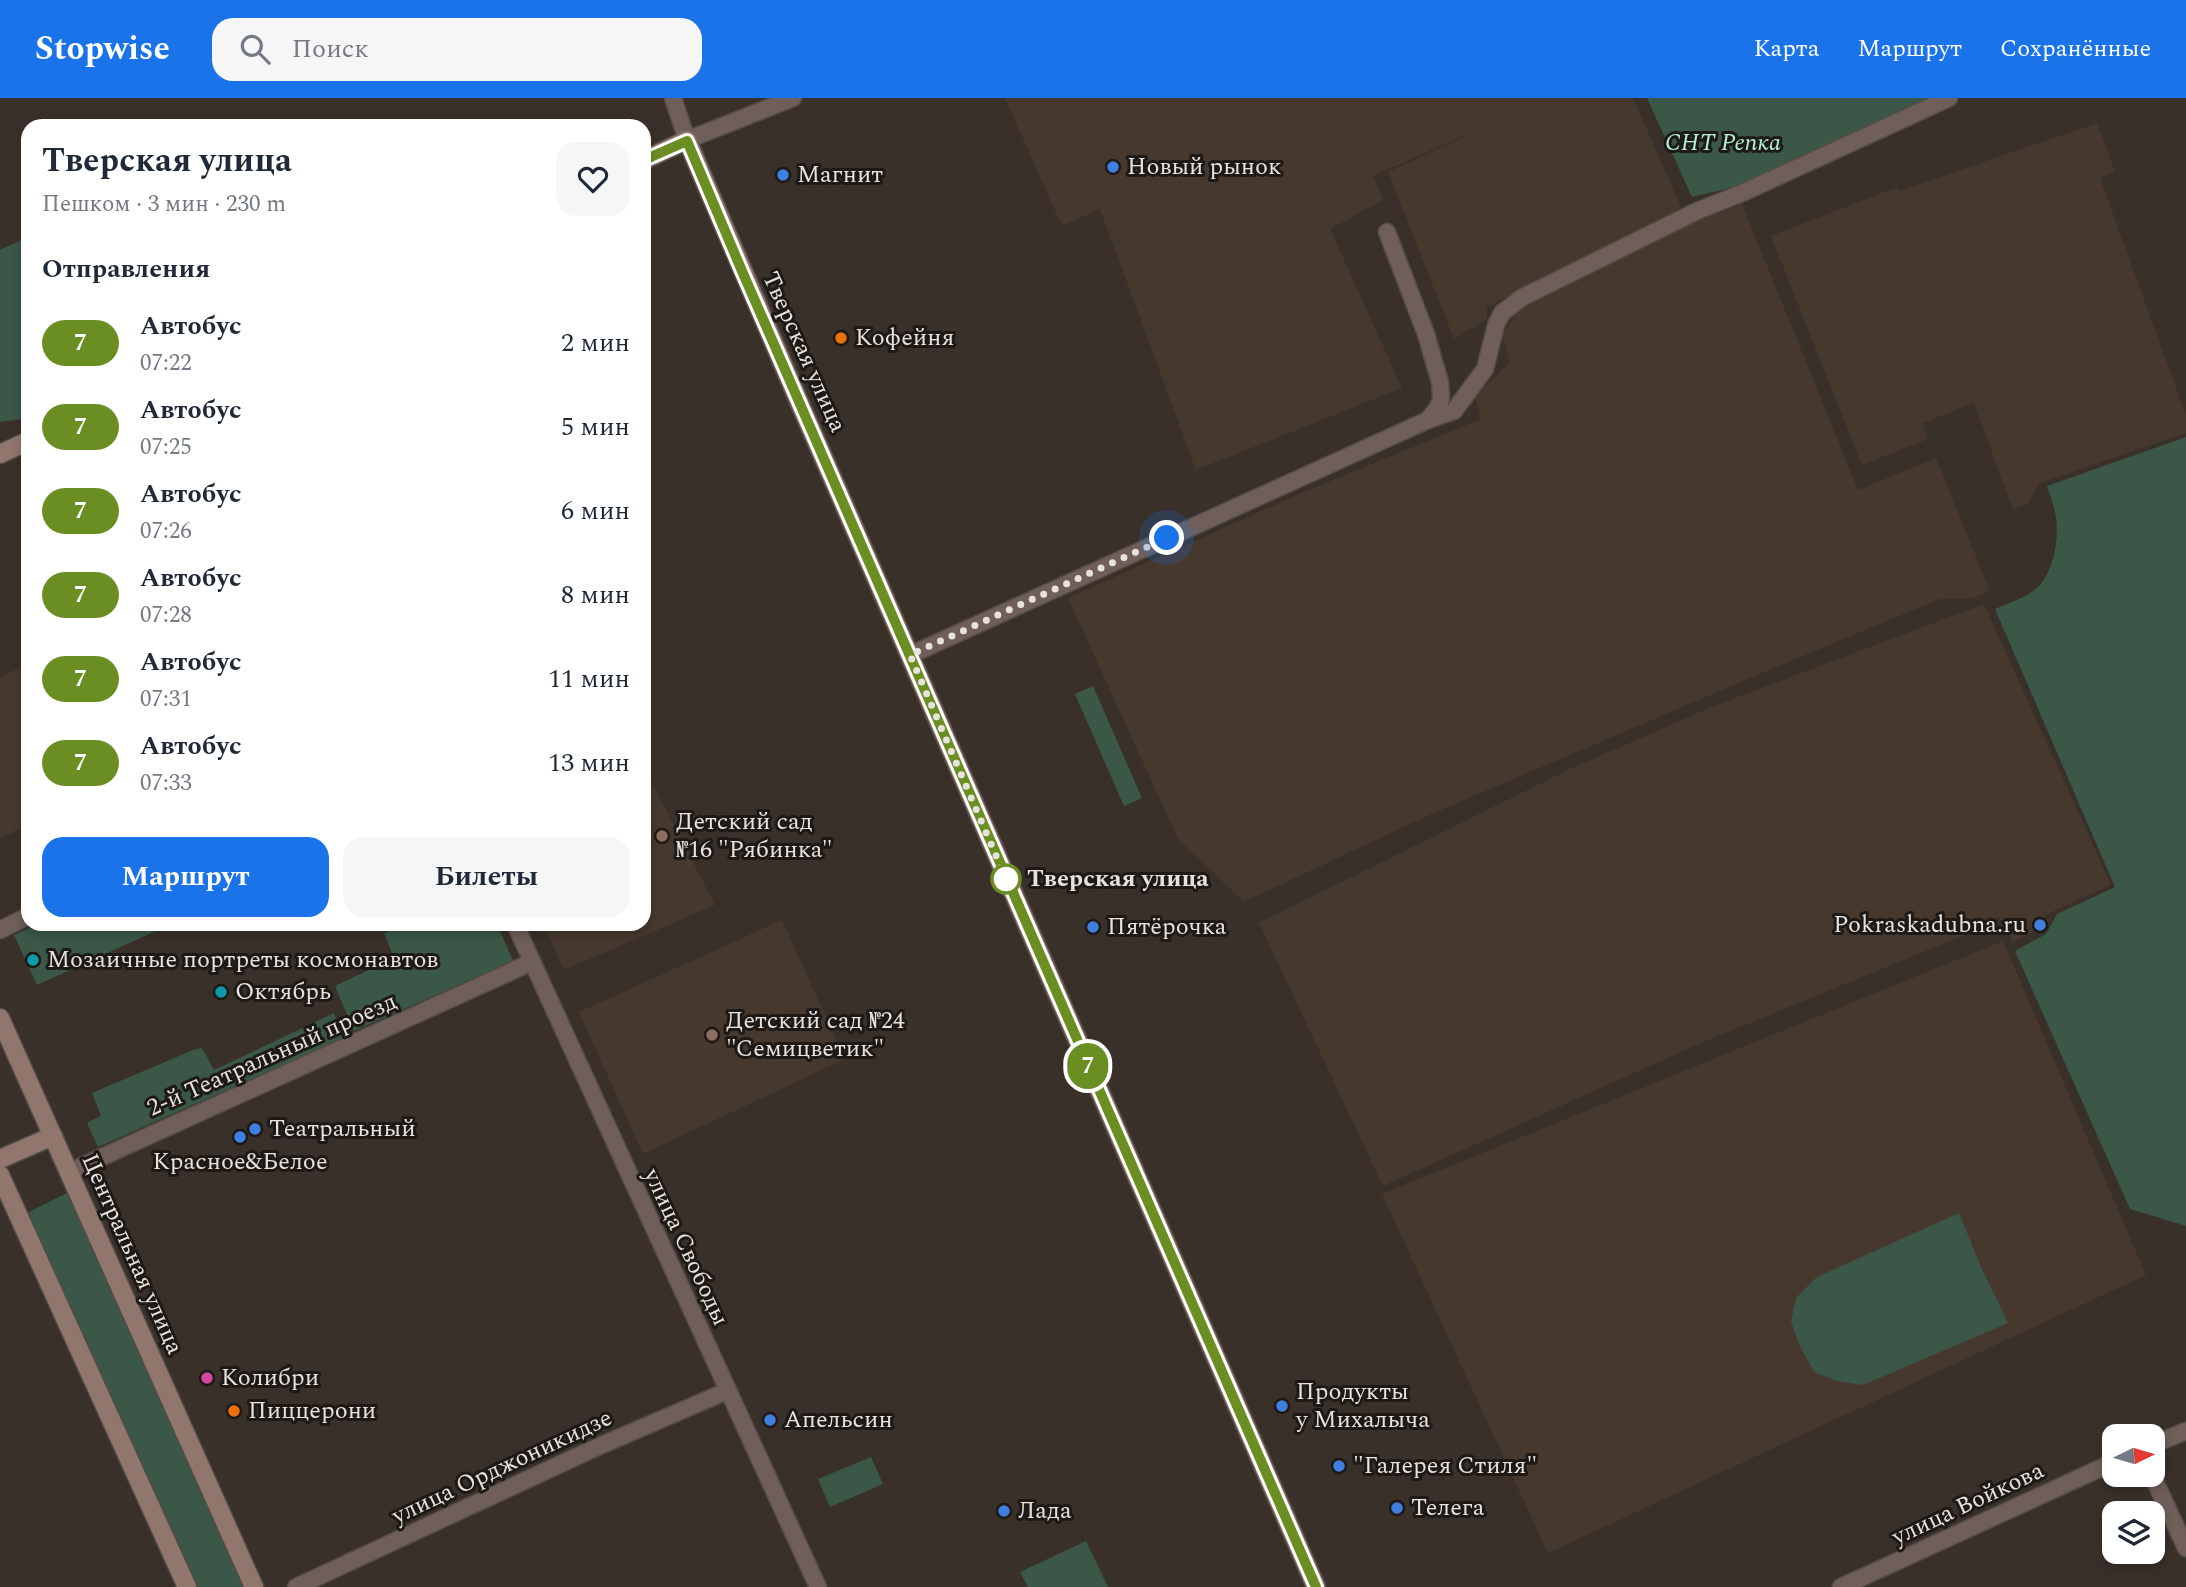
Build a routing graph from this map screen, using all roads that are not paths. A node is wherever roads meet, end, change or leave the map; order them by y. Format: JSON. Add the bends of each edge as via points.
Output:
{"nodes":[{"id":1,"x":673,"y":98,"type":"edge"},
{"id":2,"x":793,"y":98,"type":"edge"},
{"id":3,"x":1950,"y":98,"type":"edge"},
{"id":4,"x":687,"y":141,"type":"junction"},
{"id":5,"x":651,"y":157,"type":"edge"},
{"id":6,"x":1387,"y":232,"type":"dead end"},
{"id":7,"x":1428,"y":420,"type":"junction"},
{"id":8,"x":21,"y":444,"type":"edge"},
{"id":9,"x":0,"y":454,"type":"edge"},
{"id":10,"x":910,"y":655,"type":"junction"},
{"id":11,"x":21,"y":920,"type":"edge"},
{"id":12,"x":0,"y":930,"type":"edge"},
{"id":13,"x":517,"y":931,"type":"edge"},
{"id":14,"x":532,"y":962,"type":"junction"},
{"id":15,"x":0,"y":1018,"type":"edge"},
{"id":16,"x":53,"y":1136,"type":"junction"},
{"id":17,"x":0,"y":1159,"type":"edge"},
{"id":18,"x":69,"y":1172,"type":"junction"},
{"id":19,"x":0,"y":1175,"type":"edge"},
{"id":20,"x":727,"y":1391,"type":"junction"},
{"id":21,"x":2186,"y":1431,"type":"edge"},
{"id":22,"x":2165,"y":1440,"type":"edge"},
{"id":23,"x":2102,"y":1467,"type":"edge"},
{"id":24,"x":2158,"y":1488,"type":"edge"},
{"id":25,"x":2186,"y":1548,"type":"edge"},
{"id":26,"x":187,"y":1587,"type":"edge"},
{"id":27,"x":254,"y":1587,"type":"edge"},
{"id":28,"x":296,"y":1587,"type":"edge"},
{"id":29,"x":818,"y":1587,"type":"edge"},
{"id":30,"x":1316,"y":1587,"type":"edge"},
{"id":31,"x":1841,"y":1587,"type":"edge"}],
"edges":[{"from":1,"to":4,"type":"street","name":"Тверская улица"},
{"from":2,"to":4,"type":"street"},
{"from":3,"to":7,"type":"street","via":[[1697,211],[1521,298],[1502,313],[1485,369],[1454,411]]},
{"from":4,"to":5,"type":"main road"},
{"from":4,"to":10,"type":"main road","name":"Тверская улица"},
{"from":6,"to":7,"type":"street","via":[[1440,382],[1441,399]]},
{"from":7,"to":10,"type":"street"},
{"from":8,"to":9,"type":"main road"},
{"from":10,"to":30,"type":"main road","name":"Тверская улица"},
{"from":11,"to":12,"type":"street"},
{"from":13,"to":14,"type":"street","name":"улица Свободы"},
{"from":14,"to":18,"type":"street","name":"2-й Театральный проезд"},
{"from":14,"to":20,"type":"street","name":"улица Свободы"},
{"from":15,"to":16,"type":"main road","name":"Центральная улица"},
{"from":16,"to":17,"type":"main road"},
{"from":16,"to":18,"type":"main road","name":"Центральная улица"},
{"from":18,"to":27,"type":"main road","name":"Центральная улица"},
{"from":19,"to":26,"type":"main road"},
{"from":20,"to":28,"type":"street","name":"улица Орджоникидзе"},
{"from":20,"to":29,"type":"street","name":"улица Свободы"},
{"from":21,"to":22,"type":"street"},
{"from":23,"to":31,"type":"street","name":"улица Войкова"},
{"from":24,"to":25,"type":"street"}]}
